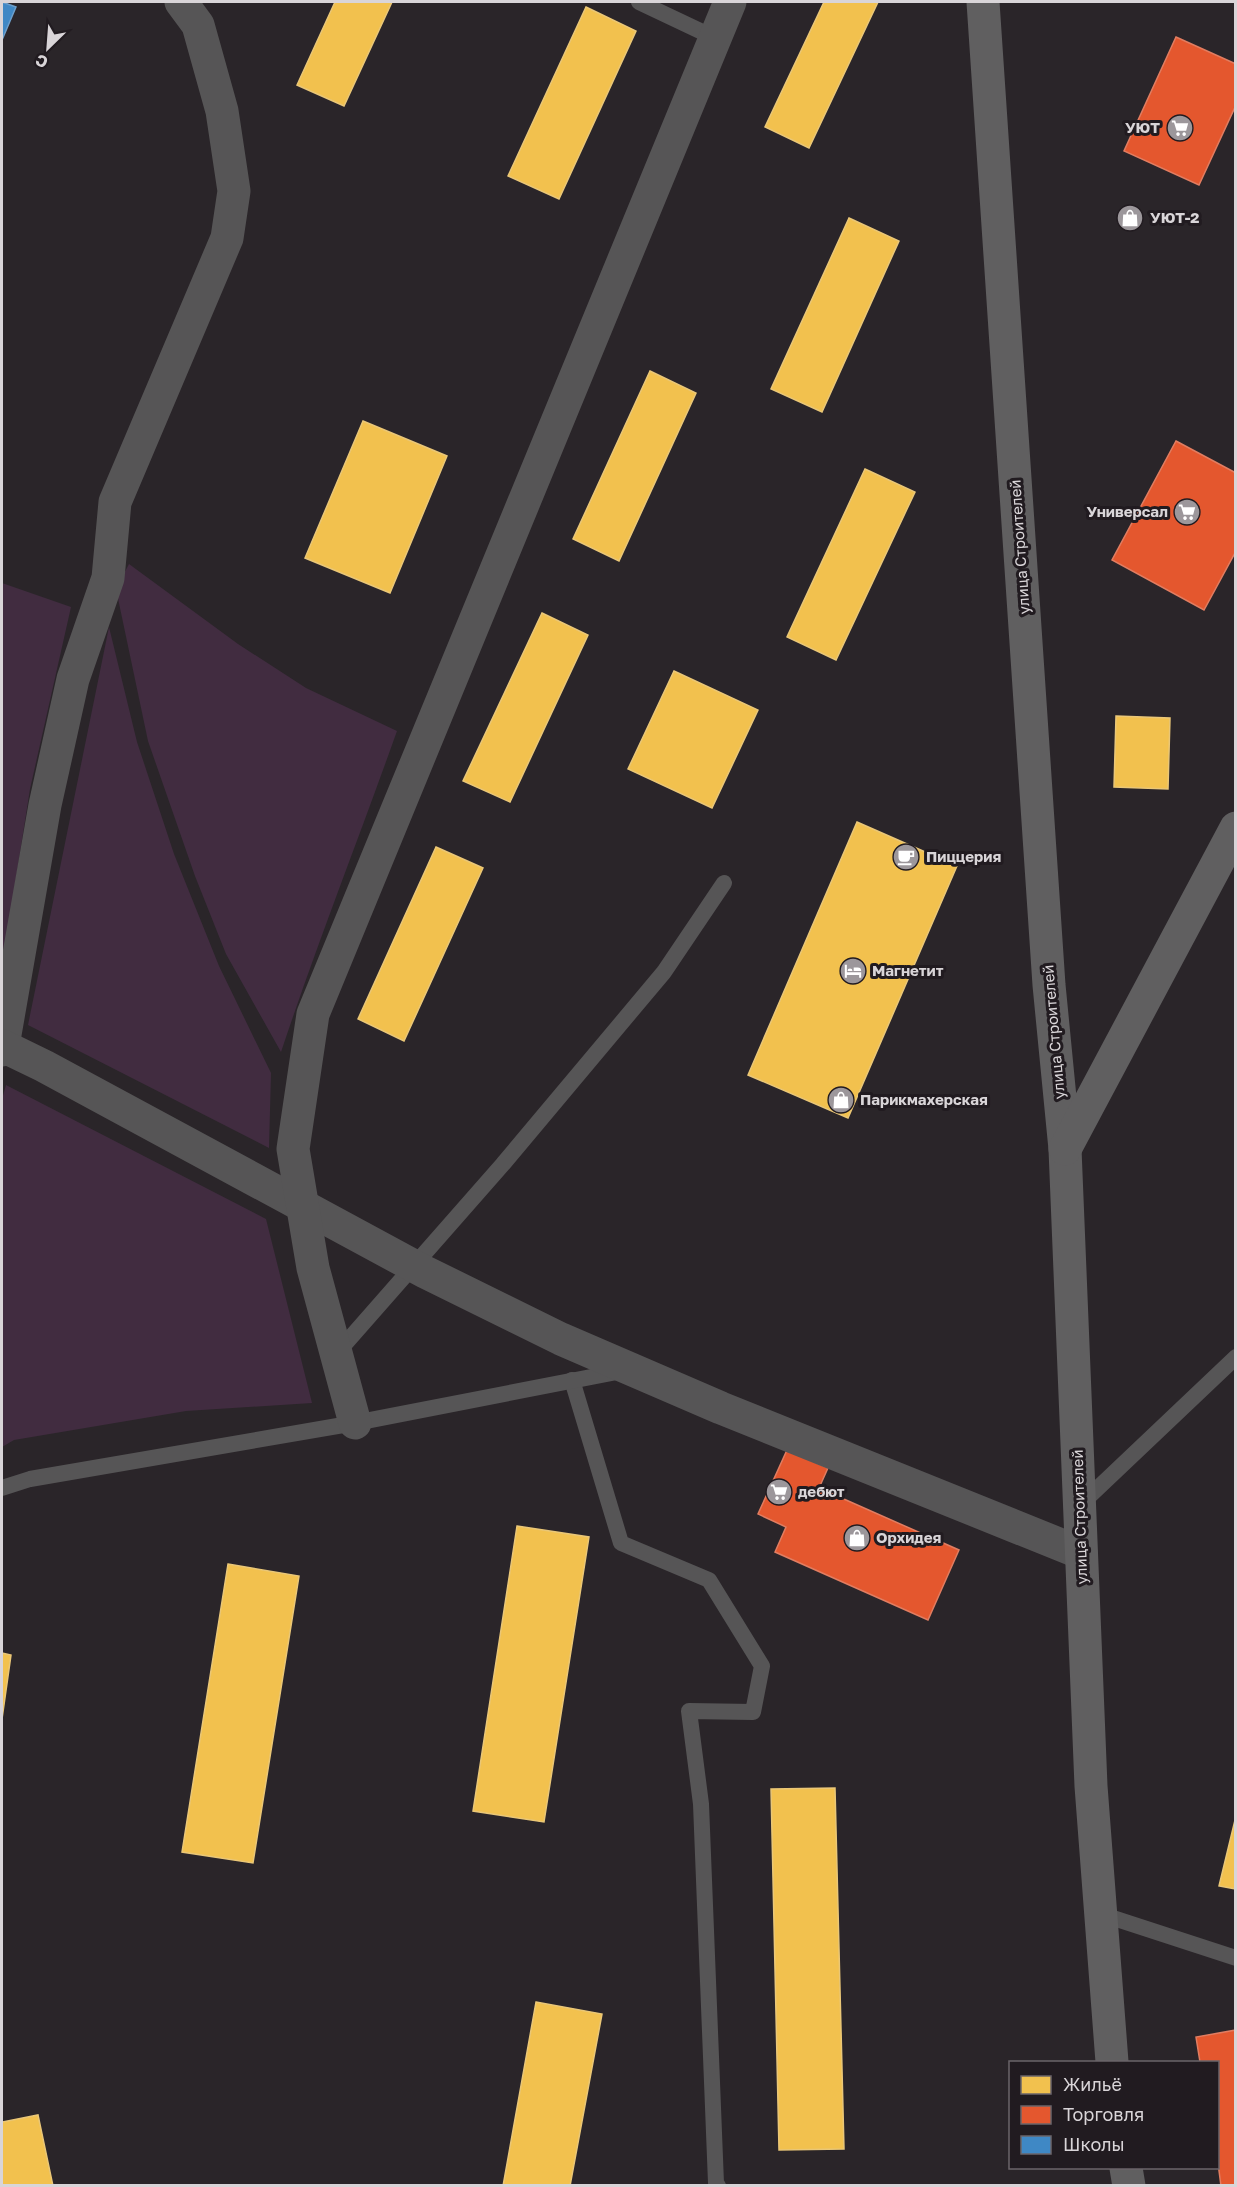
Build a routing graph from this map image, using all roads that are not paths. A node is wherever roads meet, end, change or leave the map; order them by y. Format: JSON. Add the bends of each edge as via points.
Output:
{"nodes":[{"id":1,"x":182,"y":2,"type":"edge"},
{"id":2,"x":639,"y":2,"type":"edge"},
{"id":3,"x":730,"y":2,"type":"edge"},
{"id":4,"x":983,"y":2,"type":"edge"},
{"id":5,"x":715,"y":38,"type":"junction"},
{"id":6,"x":1236,"y":828,"type":"edge"},
{"id":7,"x":724,"y":883,"type":"dead end"},
{"id":8,"x":2,"y":1048,"type":"edge"},
{"id":9,"x":1065,"y":1149,"type":"junction"},
{"id":10,"x":303,"y":1206,"type":"junction"},
{"id":11,"x":413,"y":1266,"type":"junction"},
{"id":12,"x":337,"y":1353,"type":"junction"},
{"id":13,"x":1236,"y":1357,"type":"edge"},
{"id":14,"x":631,"y":1369,"type":"junction"},
{"id":15,"x":572,"y":1380,"type":"junction"},
{"id":16,"x":355,"y":1423,"type":"junction"},
{"id":17,"x":2,"y":1488,"type":"edge"},
{"id":18,"x":1080,"y":1505,"type":"junction"},
{"id":19,"x":1082,"y":1552,"type":"junction"},
{"id":20,"x":1101,"y":1914,"type":"junction"},
{"id":21,"x":1236,"y":1958,"type":"edge"},
{"id":22,"x":1112,"y":2061,"type":"edge"},
{"id":23,"x":1126,"y":2169,"type":"edge"},
{"id":24,"x":718,"y":2186,"type":"edge"},
{"id":25,"x":1129,"y":2186,"type":"edge"}],
"edges":[{"from":1,"to":8,"type":"street","via":[[198,25],[222,111],[234,191],[227,238],[115,502],[108,578],[73,679],[45,805]]},
{"from":2,"to":5,"type":"lane"},
{"from":3,"to":5,"type":"street"},
{"from":4,"to":9,"type":"street","name":"улица Строителей","via":[[1048,973]]},
{"from":5,"to":10,"type":"street","via":[[313,1014],[293,1149]]},
{"from":6,"to":9,"type":"street"},
{"from":7,"to":11,"type":"lane","via":[[664,972]]},
{"from":8,"to":10,"type":"street"},
{"from":9,"to":18,"type":"street","name":"улица Строителей"},
{"from":10,"to":11,"type":"street"},
{"from":10,"to":12,"type":"street","via":[[313,1268]]},
{"from":11,"to":12,"type":"lane"},
{"from":11,"to":14,"type":"street"},
{"from":12,"to":16,"type":"street"},
{"from":13,"to":18,"type":"lane"},
{"from":14,"to":15,"type":"lane"},
{"from":14,"to":19,"type":"street"},
{"from":15,"to":16,"type":"lane"},
{"from":15,"to":24,"type":"lane","via":[[621,1543],[709,1580],[762,1666],[753,1712],[689,1711],[701,1804]]},
{"from":16,"to":17,"type":"lane","via":[[30,1479]]},
{"from":18,"to":19,"type":"street","name":"улица Строителей"},
{"from":19,"to":20,"type":"street","name":"улица Строителей","via":[[1091,1786]]},
{"from":20,"to":21,"type":"lane"},
{"from":20,"to":22,"type":"street","name":"улица Строителей"},
{"from":23,"to":25,"type":"street"}]}
